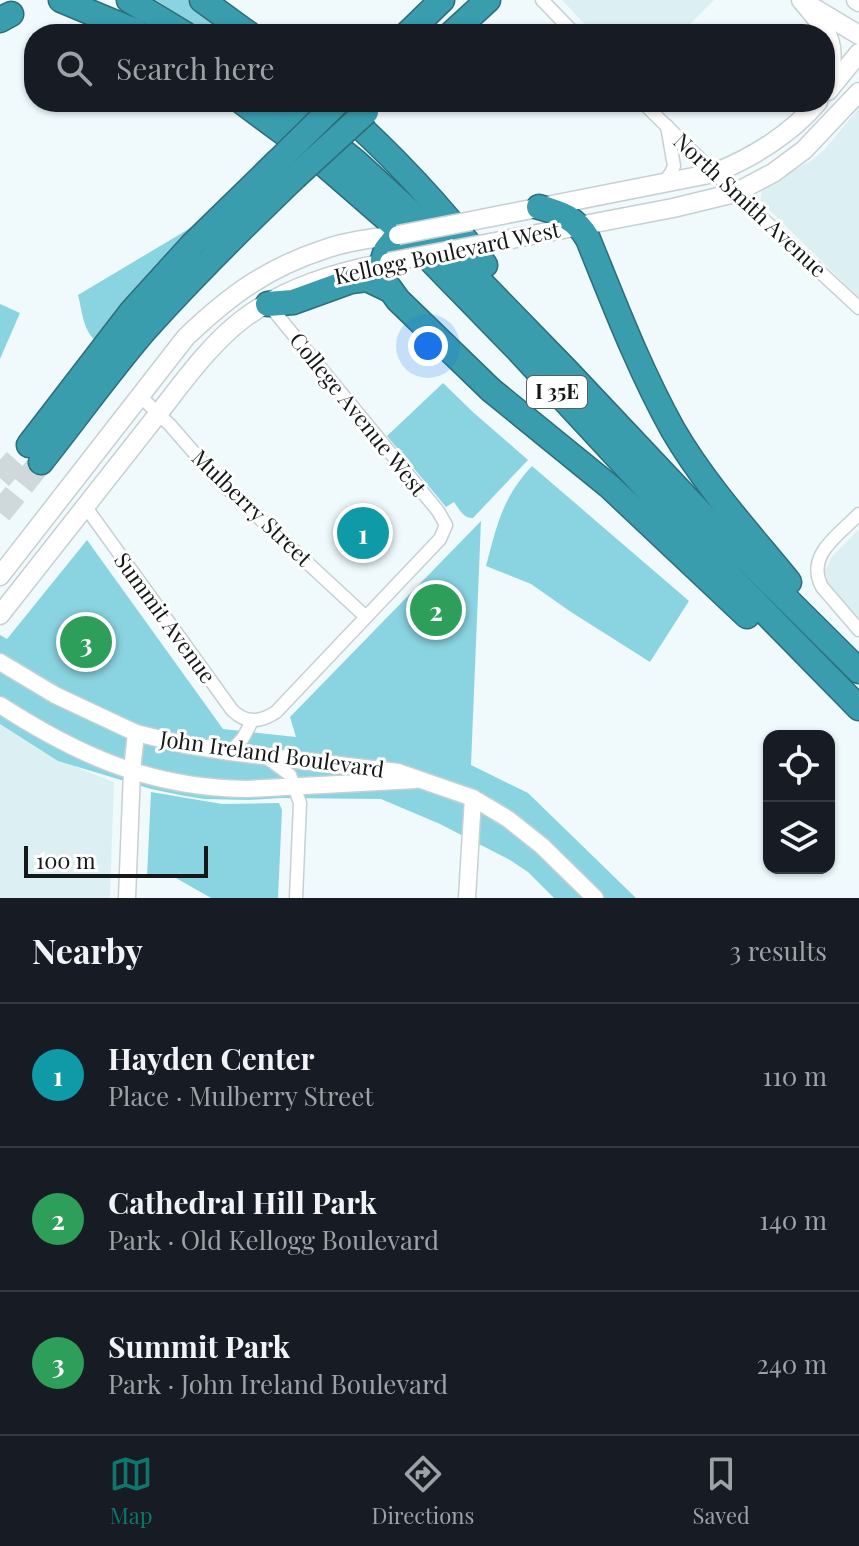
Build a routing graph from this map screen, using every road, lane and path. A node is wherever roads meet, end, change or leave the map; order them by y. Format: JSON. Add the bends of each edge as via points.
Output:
{"nodes":[{"id":1,"x":61,"y":0,"type":"edge"},
{"id":2,"x":80,"y":0,"type":"edge"},
{"id":3,"x":129,"y":0,"type":"edge"},
{"id":4,"x":139,"y":0,"type":"edge"},
{"id":5,"x":202,"y":0,"type":"edge"},
{"id":6,"x":442,"y":0,"type":"edge"},
{"id":7,"x":488,"y":0,"type":"edge"},
{"id":8,"x":542,"y":0,"type":"edge"},
{"id":9,"x":801,"y":0,"type":"edge"},
{"id":10,"x":119,"y":24,"type":"edge"},
{"id":11,"x":124,"y":24,"type":"edge"},
{"id":12,"x":169,"y":24,"type":"edge"},
{"id":13,"x":171,"y":24,"type":"edge"},
{"id":14,"x":235,"y":24,"type":"edge"},
{"id":15,"x":417,"y":24,"type":"edge"},
{"id":16,"x":462,"y":24,"type":"edge"},
{"id":17,"x":565,"y":24,"type":"edge"},
{"id":18,"x":821,"y":24,"type":"edge"},
{"id":19,"x":859,"y":35,"type":"edge"},
{"id":20,"x":859,"y":53,"type":"edge"},
{"id":21,"x":835,"y":81,"type":"edge"},
{"id":22,"x":859,"y":92,"type":"edge"},
{"id":23,"x":256,"y":112,"type":"edge"},
{"id":24,"x":295,"y":112,"type":"edge"},
{"id":25,"x":329,"y":112,"type":"edge"},
{"id":26,"x":346,"y":112,"type":"edge"},
{"id":27,"x":364,"y":112,"type":"edge"},
{"id":28,"x":652,"y":112,"type":"edge"},
{"id":29,"x":807,"y":112,"type":"edge"},
{"id":30,"x":667,"y":126,"type":"junction"},
{"id":31,"x":286,"y":170,"type":"junction"},
{"id":32,"x":714,"y":173,"type":"junction"},
{"id":33,"x":662,"y":184,"type":"junction"},
{"id":34,"x":735,"y":193,"type":"junction"},
{"id":35,"x":539,"y":207,"type":"junction"},
{"id":36,"x":580,"y":226,"type":"junction"},
{"id":37,"x":398,"y":235,"type":"joint"},
{"id":38,"x":380,"y":255,"type":"junction"},
{"id":39,"x":390,"y":290,"type":"junction"},
{"id":40,"x":268,"y":304,"type":"junction"},
{"id":41,"x":859,"y":308,"type":"edge"},
{"id":42,"x":567,"y":371,"type":"junction"},
{"id":43,"x":140,"y":396,"type":"junction"},
{"id":44,"x":159,"y":413,"type":"junction"},
{"id":45,"x":35,"y":454,"type":"tunnel mouth"},
{"id":46,"x":85,"y":506,"type":"junction"},
{"id":47,"x":859,"y":514,"type":"edge"},
{"id":48,"x":0,"y":576,"type":"edge"},
{"id":49,"x":0,"y":615,"type":"edge"},
{"id":50,"x":366,"y":617,"type":"junction"},
{"id":51,"x":859,"y":630,"type":"edge"},
{"id":52,"x":823,"y":634,"type":"junction"},
{"id":53,"x":0,"y":662,"type":"edge"},
{"id":54,"x":859,"y":671,"type":"edge"},
{"id":55,"x":0,"y":705,"type":"edge"},
{"id":56,"x":856,"y":705,"type":"edge"},
{"id":57,"x":252,"y":721,"type":"junction"},
{"id":58,"x":136,"y":733,"type":"junction"},
{"id":59,"x":230,"y":752,"type":"junction"},
{"id":60,"x":264,"y":756,"type":"junction"},
{"id":61,"x":132,"y":771,"type":"junction"},
{"id":62,"x":417,"y":780,"type":"junction"},
{"id":63,"x":296,"y":787,"type":"junction"},
{"id":64,"x":473,"y":798,"type":"junction"},
{"id":65,"x":127,"y":898,"type":"edge"},
{"id":66,"x":296,"y":898,"type":"edge"},
{"id":67,"x":467,"y":898,"type":"edge"},
{"id":68,"x":595,"y":898,"type":"edge"}],
"edges":[{"from":1,"to":10,"type":"highway"},
{"from":2,"to":11,"type":"highway"},
{"from":3,"to":12,"type":"highway"},
{"from":4,"to":13,"type":"highway"},
{"from":5,"to":14,"type":"highway"},
{"from":6,"to":15,"type":"highway"},
{"from":7,"to":16,"type":"highway"},
{"from":8,"to":17,"type":"street"},
{"from":9,"to":18,"type":"main road"},
{"from":9,"to":19,"type":"main road"},
{"from":20,"to":21,"type":"main road"},
{"from":22,"to":34,"type":"main road","name":"Kellogg Boulevard West","via":[[804,150]]},
{"from":23,"to":56,"type":"highway","number":"I 35E","via":[[311,153],[437,266]]},
{"from":24,"to":42,"type":"highway","number":"I 35E","via":[[400,201]]},
{"from":25,"to":31,"type":"highway","bridge":true},
{"from":26,"to":42,"type":"highway","via":[[472,247]]},
{"from":27,"to":31,"type":"highway","bridge":true},
{"from":28,"to":30,"type":"street","name":"North Smith Avenue"},
{"from":29,"to":32,"type":"main road","name":"Kellogg Boulevard West","via":[[776,140]]},
{"from":30,"to":32,"type":"street","name":"North Smith Avenue"},
{"from":30,"to":33,"type":"street","via":[[674,166]]},
{"from":31,"to":45,"type":"highway","via":[[192,245],[132,311]]},
{"from":32,"to":33,"type":"main road","name":"Kellogg Boulevard West"},
{"from":32,"to":34,"type":"street","name":"North Smith Avenue"},
{"from":33,"to":35,"type":"main road","name":"Kellogg Boulevard West"},
{"from":34,"to":36,"type":"main road","name":"Kellogg Boulevard West"},
{"from":34,"to":41,"type":"street","name":"North Smith Avenue"},
{"from":35,"to":36,"type":"highway"},
{"from":35,"to":37,"type":"main road","name":"Kellogg Boulevard West","bridge":true},
{"from":36,"to":38,"type":"main road","name":"Kellogg Boulevard West","bridge":true},
{"from":36,"to":52,"type":"highway","via":[[673,429],[705,478],[800,595]]},
{"from":37,"to":38,"type":"highway"},
{"from":38,"to":39,"type":"highway"},
{"from":38,"to":40,"type":"main road","name":"Kellogg Boulevard West"},
{"from":38,"to":43,"type":"main road","name":"Kellogg Boulevard West","via":[[328,247],[255,281],[186,337]]},
{"from":39,"to":40,"type":"highway","via":[[367,279],[293,302]]},
{"from":39,"to":56,"type":"highway","via":[[491,390],[609,486],[762,629]]},
{"from":40,"to":44,"type":"main road","name":"Kellogg Boulevard West","via":[[220,339]]},
{"from":40,"to":50,"type":"street","name":"College Avenue West","via":[[446,525],[440,539]]},
{"from":42,"to":52,"type":"highway","number":"I 35E"},
{"from":43,"to":44,"type":"street","name":"Mulberry Street"},
{"from":43,"to":48,"type":"main road","name":"Kellogg Boulevard West"},
{"from":44,"to":46,"type":"main road","name":"Kellogg Boulevard West"},
{"from":44,"to":50,"type":"street","name":"Mulberry Street","via":[[217,479]]},
{"from":46,"to":49,"type":"main road","name":"Kellogg Boulevard West"},
{"from":46,"to":57,"type":"street","name":"Summit Avenue","via":[[232,710]]},
{"from":47,"to":51,"type":"street","via":[[817,562],[822,587]]},
{"from":50,"to":57,"type":"street","via":[[276,712]]},
{"from":52,"to":54,"type":"highway","number":"I 35E"},
{"from":53,"to":58,"type":"street","name":"John Ireland Boulevard"},
{"from":55,"to":61,"type":"street","name":"John Ireland Boulevard","via":[[64,743]]},
{"from":57,"to":59,"type":"street"},
{"from":58,"to":59,"type":"street","name":"John Ireland Boulevard"},
{"from":58,"to":61,"type":"street"},
{"from":59,"to":60,"type":"street","name":"John Ireland Boulevard"},
{"from":60,"to":62,"type":"street","name":"John Ireland Boulevard","via":[[398,772]]},
{"from":60,"to":63,"type":"street","via":[[290,775]]},
{"from":61,"to":63,"type":"street","name":"John Ireland Boulevard","via":[[225,789]]},
{"from":61,"to":65,"type":"street"},
{"from":62,"to":63,"type":"street","name":"John Ireland Boulevard"},
{"from":62,"to":64,"type":"street","name":"John Ireland Boulevard"},
{"from":63,"to":66,"type":"street"},
{"from":64,"to":67,"type":"street"},
{"from":64,"to":68,"type":"street","via":[[542,846]]}]}
